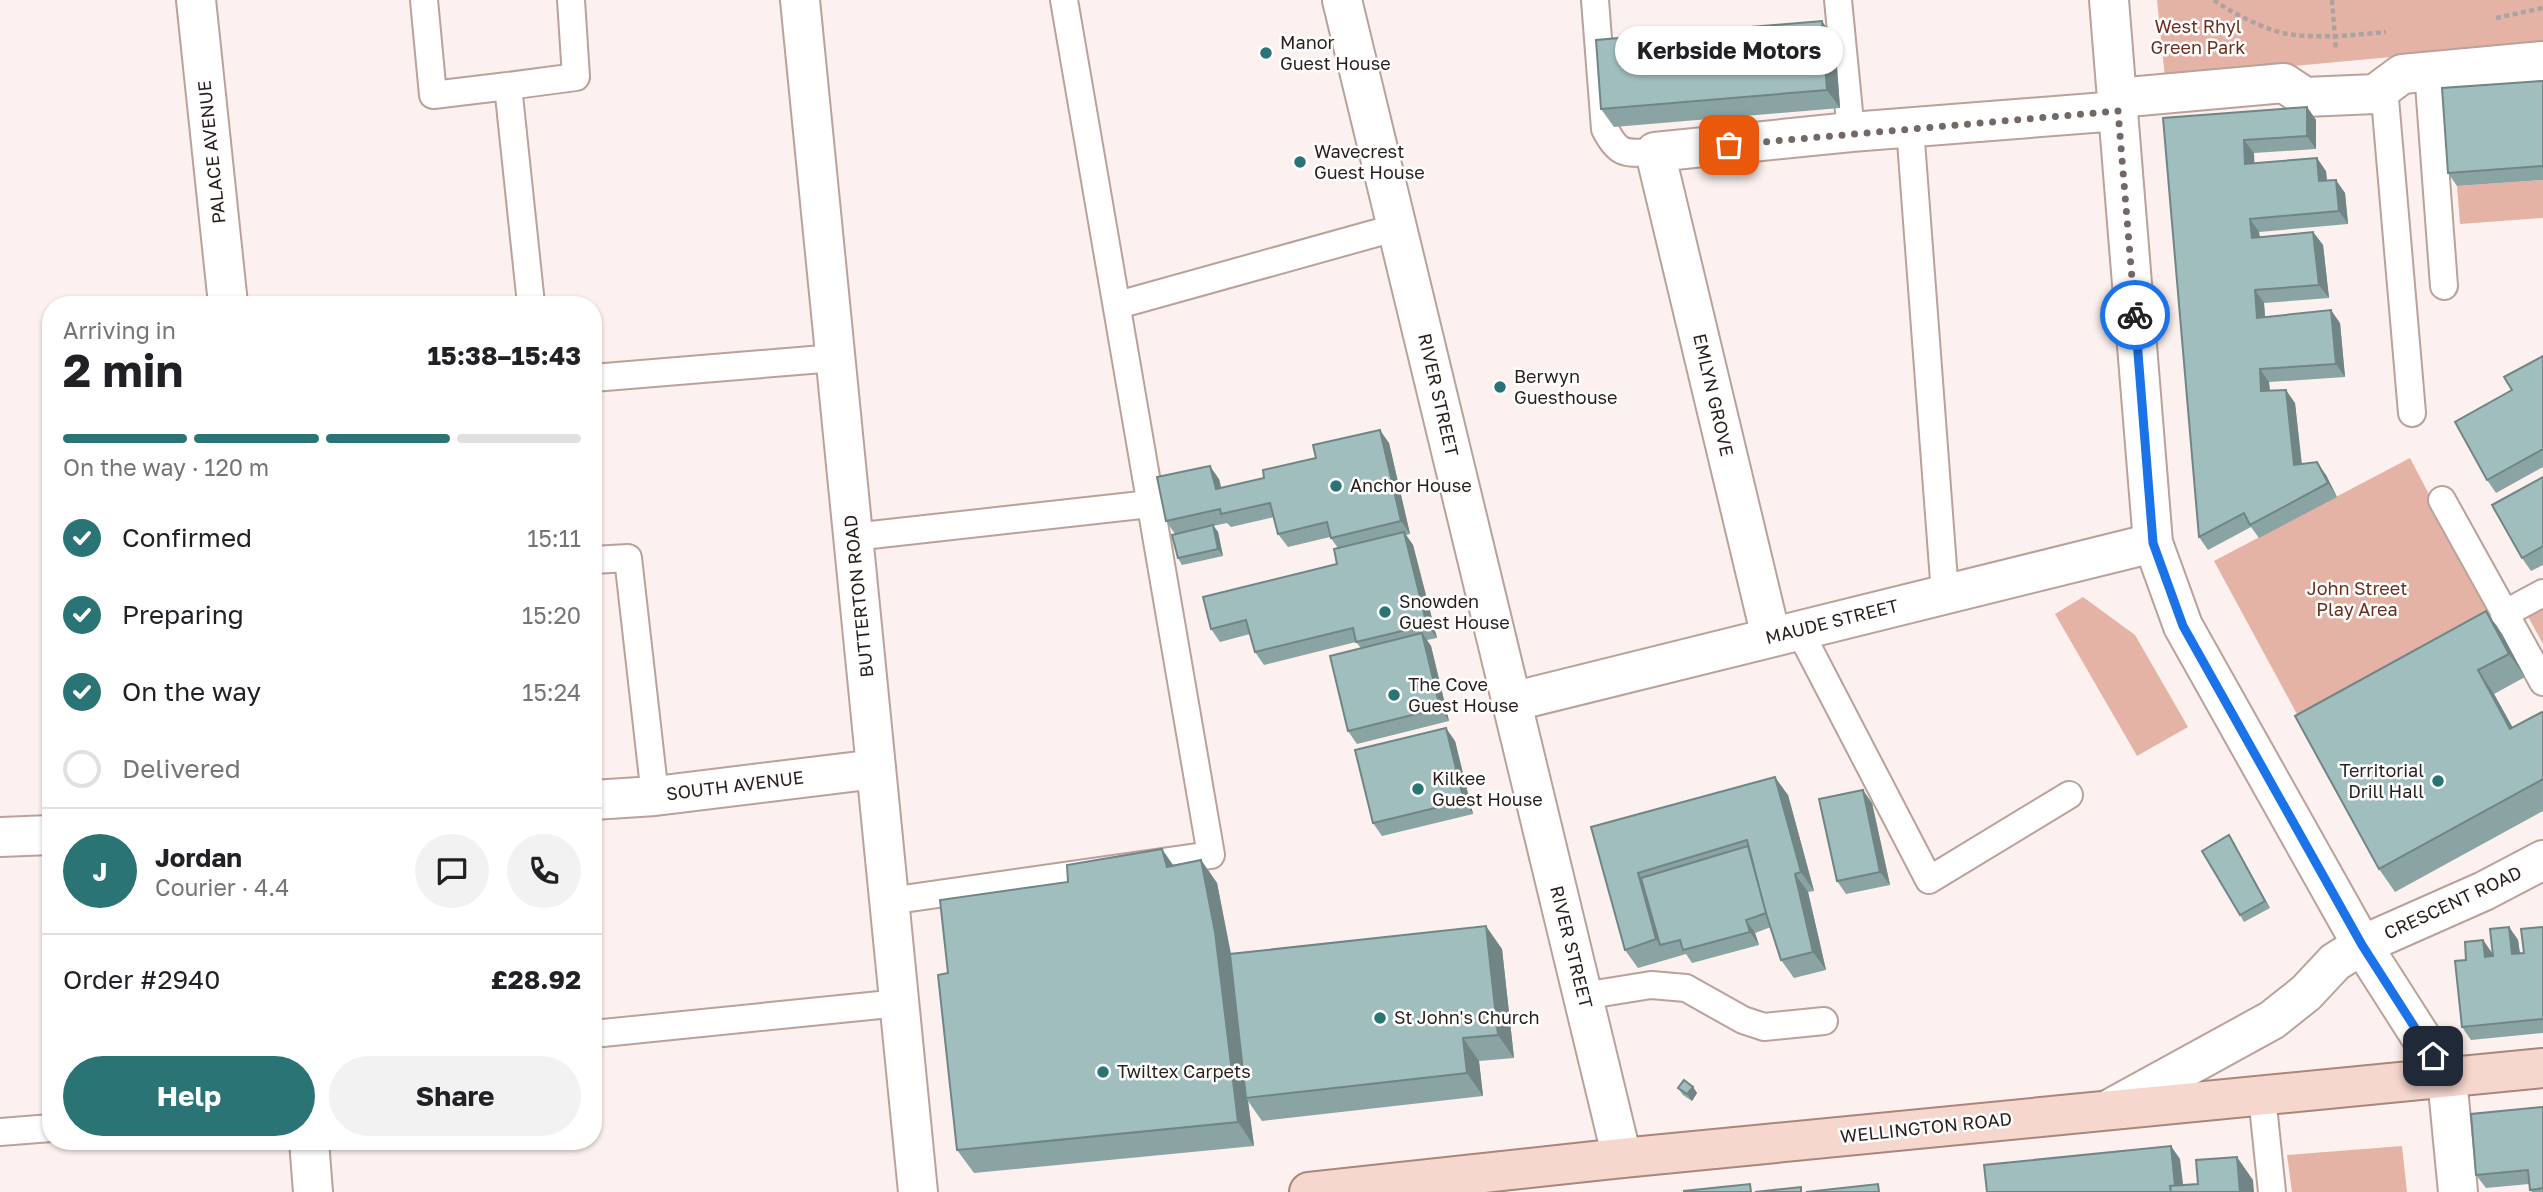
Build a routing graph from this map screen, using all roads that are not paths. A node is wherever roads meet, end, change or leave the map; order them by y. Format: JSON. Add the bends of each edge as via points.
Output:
{"nodes":[{"id":1,"x":197,"y":0,"type":"edge"},
{"id":2,"x":424,"y":0,"type":"edge"},
{"id":3,"x":570,"y":0,"type":"edge"},
{"id":4,"x":800,"y":0,"type":"edge"},
{"id":5,"x":1064,"y":0,"type":"edge"},
{"id":6,"x":1342,"y":0,"type":"edge"},
{"id":7,"x":1595,"y":0,"type":"edge"},
{"id":8,"x":1838,"y":0,"type":"edge"},
{"id":9,"x":2109,"y":0,"type":"edge"},
{"id":10,"x":2543,"y":61,"type":"edge"},
{"id":11,"x":2428,"y":71,"type":"junction"},
{"id":12,"x":508,"y":86,"type":"junction"},
{"id":13,"x":2384,"y":87,"type":"junction"},
{"id":14,"x":2118,"y":104,"type":"junction"},
{"id":15,"x":1910,"y":128,"type":"junction"},
{"id":16,"x":1851,"y":132,"type":"junction"},
{"id":17,"x":1656,"y":152,"type":"junction"},
{"id":18,"x":1398,"y":227,"type":"junction"},
{"id":19,"x":2444,"y":286,"type":"dead end"},
{"id":20,"x":227,"y":296,"type":"edge"},
{"id":21,"x":530,"y":296,"type":"edge"},
{"id":22,"x":1118,"y":305,"type":"junction"},
{"id":23,"x":835,"y":358,"type":"junction"},
{"id":24,"x":602,"y":377,"type":"edge"},
{"id":25,"x":2412,"y":413,"type":"dead end"},
{"id":26,"x":2442,"y":500,"type":"dead end"},
{"id":27,"x":1150,"y":504,"type":"junction"},
{"id":28,"x":853,"y":537,"type":"junction"},
{"id":29,"x":2153,"y":543,"type":"junction"},
{"id":30,"x":602,"y":559,"type":"edge"},
{"id":31,"x":2543,"y":593,"type":"edge"},
{"id":32,"x":1945,"y":594,"type":"junction"},
{"id":33,"x":2504,"y":614,"type":"junction"},
{"id":34,"x":1785,"y":634,"type":"junction"},
{"id":35,"x":2543,"y":682,"type":"edge"},
{"id":36,"x":1511,"y":702,"type":"junction"},
{"id":37,"x":876,"y":769,"type":"junction"},
{"id":38,"x":2069,"y":795,"type":"dead end"},
{"id":39,"x":655,"y":796,"type":"junction"},
{"id":40,"x":602,"y":799,"type":"edge"},
{"id":41,"x":42,"y":835,"type":"edge"},
{"id":42,"x":0,"y":837,"type":"edge"},
{"id":43,"x":2543,"y":860,"type":"edge"},
{"id":44,"x":889,"y":901,"type":"junction"},
{"id":45,"x":2362,"y":945,"type":"junction"},
{"id":46,"x":1583,"y":996,"type":"junction"},
{"id":47,"x":900,"y":1003,"type":"junction"},
{"id":48,"x":1824,"y":1021,"type":"dead end"},
{"id":49,"x":602,"y":1033,"type":"edge"},
{"id":50,"x":2543,"y":1069,"type":"edge"},
{"id":51,"x":2448,"y":1078,"type":"junction"},
{"id":52,"x":2262,"y":1096,"type":"junction"},
{"id":53,"x":2108,"y":1110,"type":"junction"},
{"id":54,"x":42,"y":1129,"type":"edge"},
{"id":55,"x":0,"y":1132,"type":"edge"},
{"id":56,"x":310,"y":1150,"type":"edge"},
{"id":57,"x":1622,"y":1158,"type":"junction"},
{"id":58,"x":1396,"y":1188,"type":"edge"},
{"id":59,"x":313,"y":1192,"type":"edge"},
{"id":60,"x":918,"y":1192,"type":"edge"},
{"id":61,"x":1309,"y":1192,"type":"edge"},
{"id":62,"x":2272,"y":1192,"type":"edge"},
{"id":63,"x":2458,"y":1192,"type":"edge"}],
"edges":[{"from":1,"to":20,"type":"street","name":"PALACE AVENUE"},
{"from":2,"to":12,"type":"lane","via":[[433,95]]},
{"from":3,"to":12,"type":"lane","via":[[576,77]]},
{"from":4,"to":23,"type":"street","name":"BUTTERTON ROAD"},
{"from":5,"to":22,"type":"lane"},
{"from":6,"to":18,"type":"street","name":"RIVER STREET"},
{"from":7,"to":17,"type":"lane","via":[[1605,129],[1613,146],[1626,153]]},
{"from":8,"to":16,"type":"lane"},
{"from":9,"to":14,"type":"street"},
{"from":10,"to":11,"type":"street"},
{"from":11,"to":13,"type":"street","via":[[2402,74]]},
{"from":11,"to":19,"type":"lane"},
{"from":12,"to":21,"type":"lane"},
{"from":13,"to":14,"type":"street","via":[[2375,94],[2305,96],[2284,83]]},
{"from":13,"to":25,"type":"lane"},
{"from":14,"to":15,"type":"street"},
{"from":14,"to":29,"type":"street"},
{"from":15,"to":16,"type":"street"},
{"from":15,"to":32,"type":"lane"},
{"from":16,"to":17,"type":"street"},
{"from":17,"to":34,"type":"street","name":"EMLYN GROVE"},
{"from":18,"to":22,"type":"lane"},
{"from":18,"to":36,"type":"street","name":"RIVER STREET"},
{"from":22,"to":27,"type":"lane"},
{"from":23,"to":24,"type":"lane"},
{"from":23,"to":28,"type":"street","name":"BUTTERTON ROAD"},
{"from":26,"to":33,"type":"lane"},
{"from":27,"to":28,"type":"lane"},
{"from":27,"to":44,"type":"lane","via":[[1210,855]]},
{"from":28,"to":37,"type":"street","name":"BUTTERTON ROAD"},
{"from":29,"to":32,"type":"street","name":"MAUDE STREET"},
{"from":29,"to":45,"type":"street","via":[[2183,626]]},
{"from":30,"to":39,"type":"lane","via":[[628,558]]},
{"from":31,"to":33,"type":"lane"},
{"from":32,"to":34,"type":"street","name":"MAUDE STREET"},
{"from":33,"to":35,"type":"lane"},
{"from":34,"to":36,"type":"street","name":"MAUDE STREET"},
{"from":34,"to":38,"type":"lane","via":[[1929,880]]},
{"from":36,"to":46,"type":"street","name":"RIVER STREET"},
{"from":37,"to":39,"type":"street","name":"SOUTH AVENUE"},
{"from":37,"to":44,"type":"street","name":"BUTTERTON ROAD"},
{"from":39,"to":40,"type":"street","name":"SOUTH AVENUE"},
{"from":41,"to":42,"type":"street"},
{"from":43,"to":45,"type":"street","name":"CRESCENT ROAD"},
{"from":44,"to":47,"type":"street","name":"BUTTERTON ROAD"},
{"from":45,"to":51,"type":"street"},
{"from":45,"to":53,"type":"street","name":"CRESCENT ROAD","via":[[2334,962],[2273,1020]]},
{"from":46,"to":48,"type":"lane","via":[[1651,985],[1686,988],[1764,1027]]},
{"from":46,"to":57,"type":"street","name":"RIVER STREET"},
{"from":47,"to":49,"type":"lane"},
{"from":47,"to":60,"type":"street","name":"BUTTERTON ROAD"},
{"from":50,"to":51,"type":"main road","name":"WELLINGTON ROAD"},
{"from":51,"to":52,"type":"main road","name":"WELLINGTON ROAD"},
{"from":51,"to":63,"type":"street"},
{"from":52,"to":53,"type":"main road","name":"WELLINGTON ROAD"},
{"from":52,"to":62,"type":"lane"},
{"from":53,"to":57,"type":"main road","name":"WELLINGTON ROAD"},
{"from":54,"to":55,"type":"lane"},
{"from":56,"to":59,"type":"street"},
{"from":57,"to":58,"type":"main road","name":"WELLINGTON ROAD"},
{"from":58,"to":61,"type":"main road","name":"WELLINGTON ROAD"}]}
